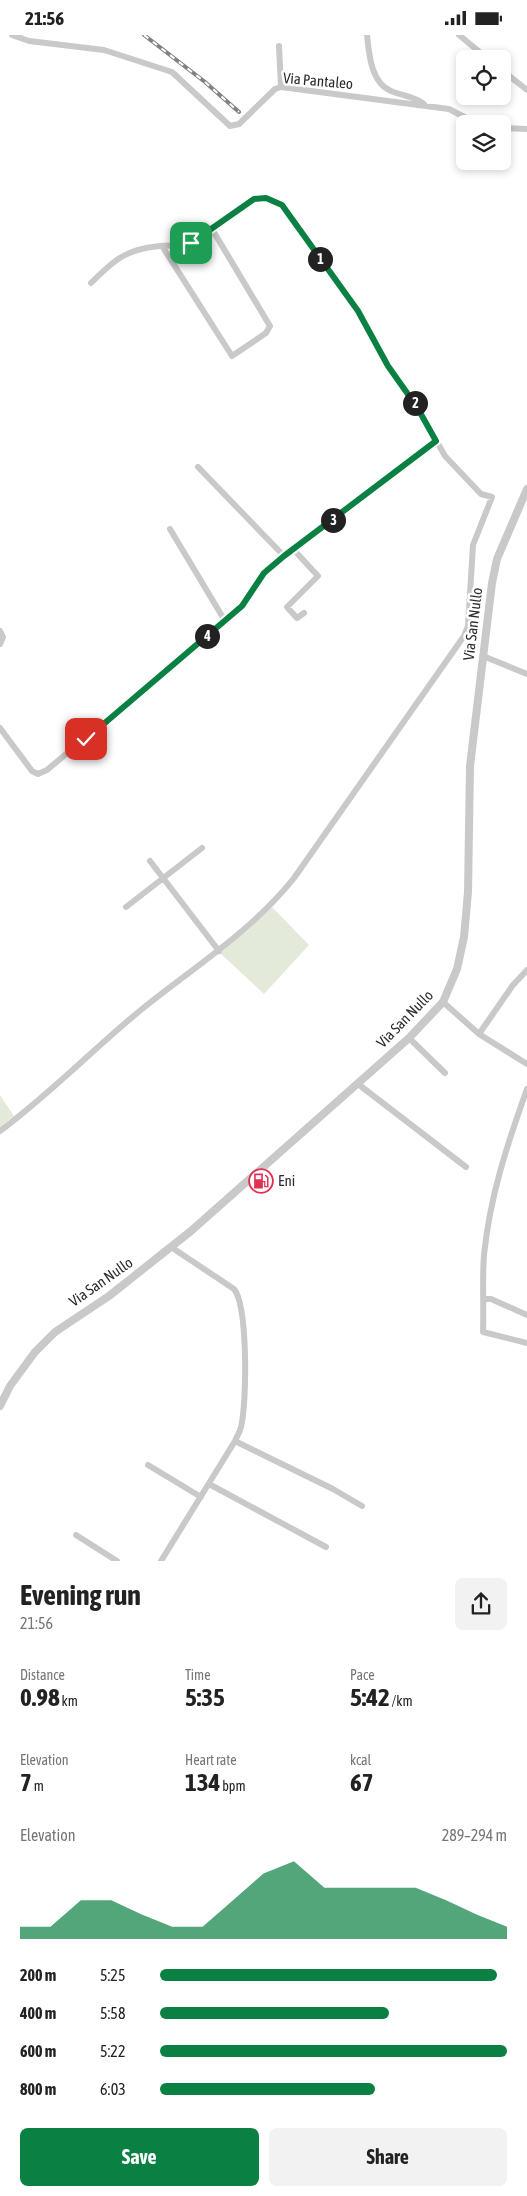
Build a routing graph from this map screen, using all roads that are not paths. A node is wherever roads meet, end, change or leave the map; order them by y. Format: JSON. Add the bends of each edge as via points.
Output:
{"nodes":[{"id":1,"x":12,"y":35,"type":"edge"},
{"id":2,"x":366,"y":35,"type":"edge"},
{"id":3,"x":459,"y":35,"type":"edge"},
{"id":4,"x":279,"y":46,"type":"dead end"},
{"id":5,"x":477,"y":50,"type":"edge"},
{"id":6,"x":511,"y":77,"type":"edge"},
{"id":7,"x":281,"y":87,"type":"junction"},
{"id":8,"x":527,"y":90,"type":"edge"},
{"id":9,"x":425,"y":105,"type":"junction"},
{"id":10,"x":461,"y":115,"type":"edge"},
{"id":11,"x":511,"y":128,"type":"edge"},
{"id":12,"x":527,"y":129,"type":"edge"},
{"id":13,"x":212,"y":229,"type":"junction"},
{"id":14,"x":162,"y":245,"type":"junction"},
{"id":15,"x":91,"y":283,"type":"dead end"},
{"id":16,"x":436,"y":441,"type":"junction"},
{"id":17,"x":198,"y":467,"type":"dead end"},
{"id":18,"x":527,"y":489,"type":"edge"},
{"id":19,"x":170,"y":529,"type":"dead end"},
{"id":20,"x":294,"y":549,"type":"junction"},
{"id":21,"x":284,"y":556,"type":"junction"},
{"id":22,"x":304,"y":613,"type":"dead end"},
{"id":23,"x":225,"y":621,"type":"junction"},
{"id":24,"x":0,"y":631,"type":"edge"},
{"id":25,"x":0,"y":644,"type":"edge"},
{"id":26,"x":483,"y":656,"type":"junction"},
{"id":27,"x":527,"y":675,"type":"edge"},
{"id":28,"x":0,"y":728,"type":"edge"},
{"id":29,"x":202,"y":848,"type":"dead end"},
{"id":30,"x":150,"y":861,"type":"dead end"},
{"id":31,"x":163,"y":879,"type":"junction"},
{"id":32,"x":126,"y":907,"type":"dead end"},
{"id":33,"x":219,"y":951,"type":"junction"},
{"id":34,"x":527,"y":970,"type":"edge"},
{"id":35,"x":443,"y":1002,"type":"junction"},
{"id":36,"x":479,"y":1034,"type":"junction"},
{"id":37,"x":409,"y":1038,"type":"junction"},
{"id":38,"x":527,"y":1064,"type":"edge"},
{"id":39,"x":445,"y":1073,"type":"dead end"},
{"id":40,"x":358,"y":1084,"type":"junction"},
{"id":41,"x":527,"y":1089,"type":"edge"},
{"id":42,"x":0,"y":1131,"type":"edge"},
{"id":43,"x":466,"y":1167,"type":"dead end"},
{"id":44,"x":171,"y":1247,"type":"junction"},
{"id":45,"x":484,"y":1299,"type":"junction"},
{"id":46,"x":527,"y":1315,"type":"edge"},
{"id":47,"x":527,"y":1343,"type":"edge"},
{"id":48,"x":0,"y":1406,"type":"edge"},
{"id":49,"x":235,"y":1441,"type":"junction"},
{"id":50,"x":148,"y":1465,"type":"dead end"},
{"id":51,"x":209,"y":1485,"type":"junction"},
{"id":52,"x":201,"y":1497,"type":"junction"},
{"id":53,"x":362,"y":1506,"type":"dead end"},
{"id":54,"x":76,"y":1535,"type":"dead end"},
{"id":55,"x":326,"y":1547,"type":"dead end"},
{"id":56,"x":118,"y":1561,"type":"edge"},
{"id":57,"x":162,"y":1561,"type":"edge"}],
"edges":[{"from":1,"to":7,"type":"street","name":"Via Pantaleo","via":[[29,41],[104,50],[172,73],[230,126],[239,124]]},
{"from":2,"to":9,"type":"street","via":[[379,83]]},
{"from":3,"to":5,"type":"street"},
{"from":4,"to":7,"type":"street"},
{"from":6,"to":8,"type":"street"},
{"from":7,"to":9,"type":"street","name":"Via Pantaleo"},
{"from":9,"to":10,"type":"street","name":"Via Pantaleo","via":[[449,109]]},
{"from":11,"to":12,"type":"street"},
{"from":13,"to":14,"type":"street","via":[[191,243]]},
{"from":13,"to":14,"type":"street","via":[[270,326],[266,333],[232,356]]},
{"from":13,"to":16,"type":"street","via":[[254,199],[266,198],[282,205],[358,311],[388,366]]},
{"from":14,"to":15,"type":"street","via":[[114,259]]},
{"from":16,"to":20,"type":"street"},
{"from":16,"to":33,"type":"street","via":[[448,460],[481,494],[492,497],[473,545],[468,626],[464,636],[294,878],[264,913]]},
{"from":17,"to":21,"type":"street"},
{"from":18,"to":26,"type":"street","name":"Via San Nullo","via":[[497,559]]},
{"from":19,"to":23,"type":"street"},
{"from":20,"to":21,"type":"street"},
{"from":20,"to":22,"type":"street","via":[[318,576],[286,607],[297,618]]},
{"from":21,"to":23,"type":"street","via":[[264,573],[242,606]]},
{"from":23,"to":28,"type":"street","via":[[43,773],[32,771]]},
{"from":24,"to":25,"type":"street","via":[[3,637]]},
{"from":26,"to":27,"type":"street"},
{"from":26,"to":35,"type":"street","name":"Via San Nullo","via":[[470,766],[464,937],[457,969]]},
{"from":29,"to":31,"type":"street"},
{"from":30,"to":31,"type":"street"},
{"from":31,"to":32,"type":"street"},
{"from":31,"to":33,"type":"street"},
{"from":33,"to":42,"type":"street","via":[[143,1009]]},
{"from":34,"to":36,"type":"street"},
{"from":35,"to":36,"type":"street"},
{"from":35,"to":37,"type":"street","name":"Via San Nullo"},
{"from":36,"to":38,"type":"street"},
{"from":37,"to":39,"type":"street"},
{"from":37,"to":40,"type":"street","name":"Via San Nullo"},
{"from":40,"to":43,"type":"street"},
{"from":40,"to":44,"type":"street","name":"Via San Nullo"},
{"from":41,"to":45,"type":"street","via":[[500,1164],[494,1192],[484,1257]]},
{"from":44,"to":48,"type":"street","name":"Via San Nullo","via":[[55,1332],[10,1386]]},
{"from":44,"to":49,"type":"street","via":[[234,1289],[239,1297],[244,1332],[244,1408]]},
{"from":45,"to":46,"type":"street"},
{"from":45,"to":47,"type":"street","via":[[483,1332]]},
{"from":49,"to":51,"type":"street"},
{"from":49,"to":53,"type":"street"},
{"from":50,"to":52,"type":"street"},
{"from":51,"to":52,"type":"street"},
{"from":51,"to":55,"type":"street"},
{"from":52,"to":57,"type":"street"},
{"from":54,"to":56,"type":"street"}]}
